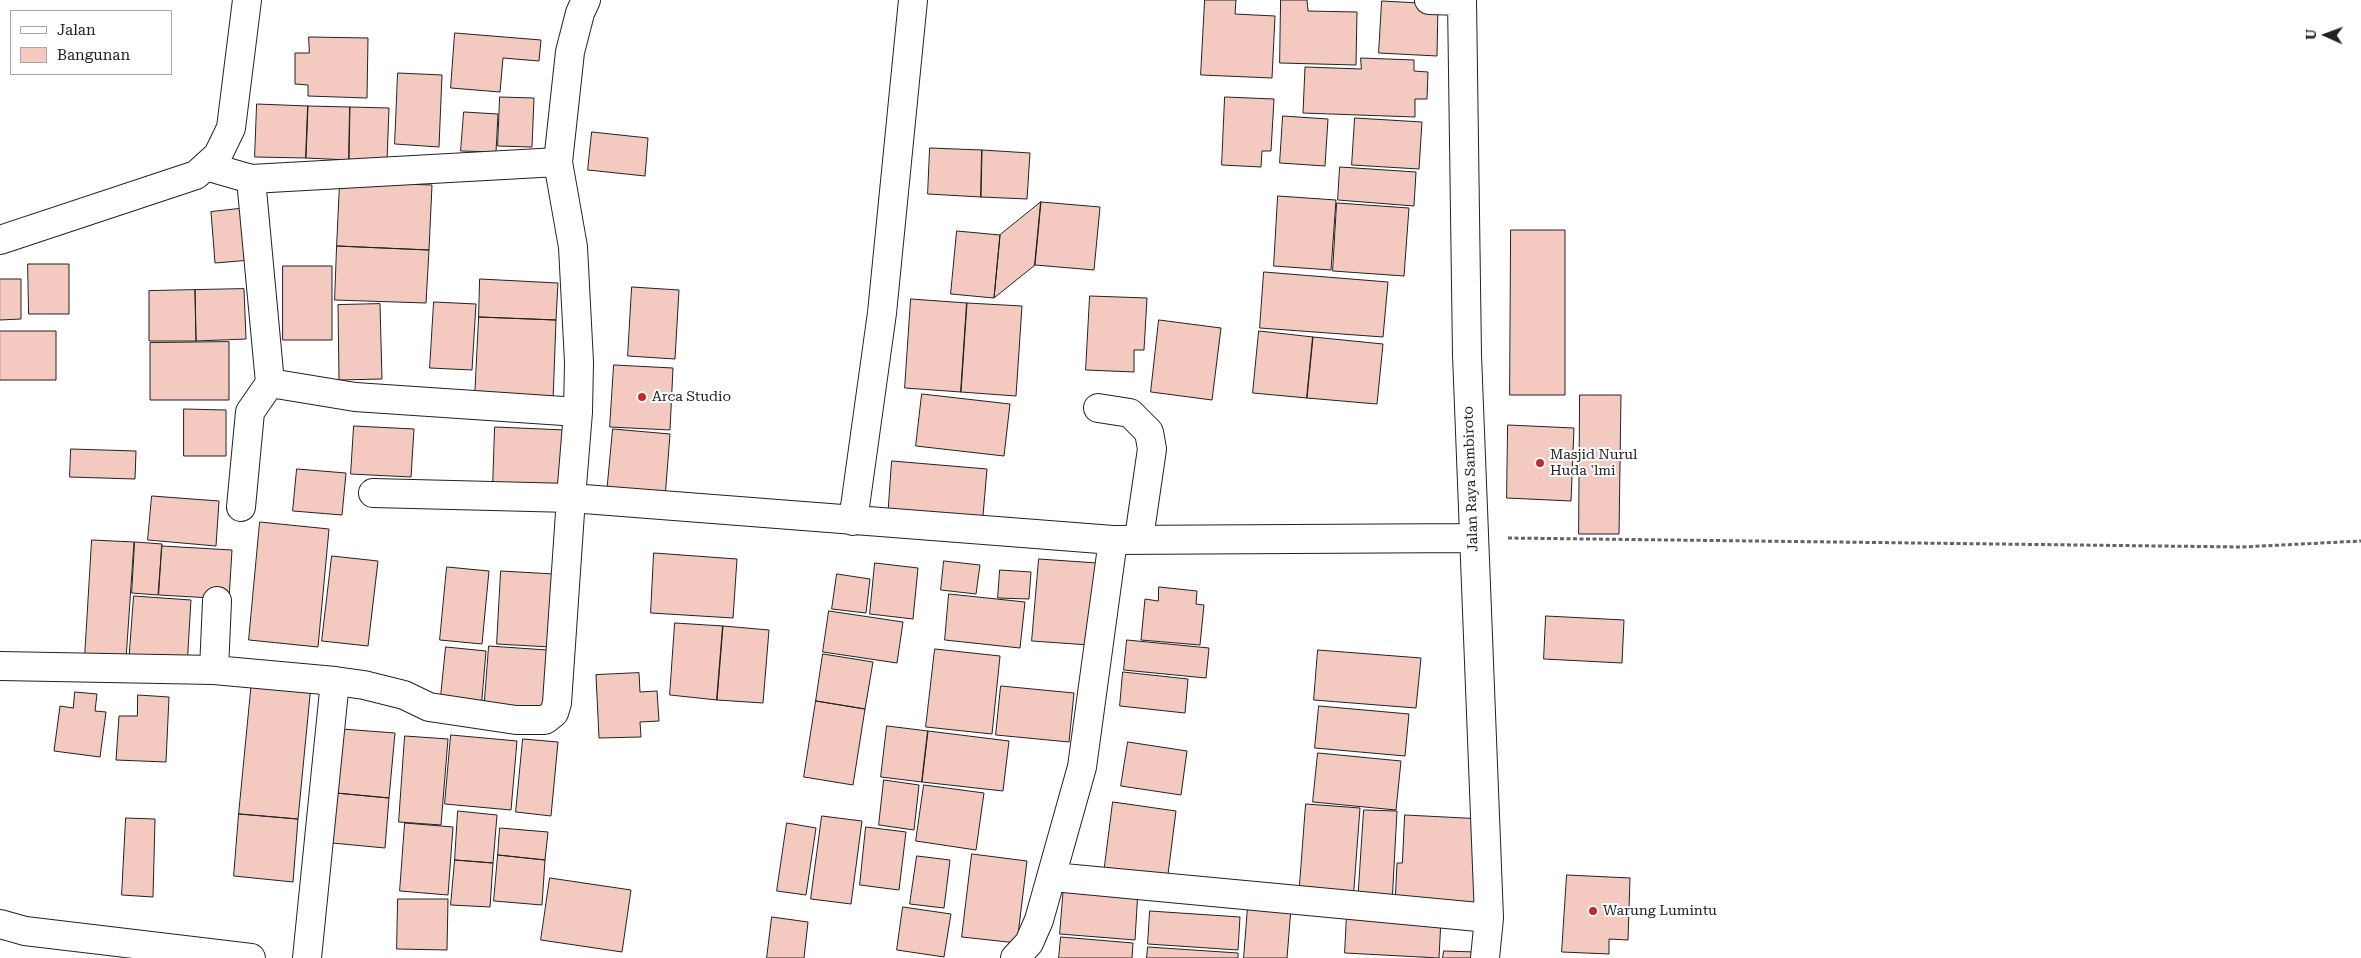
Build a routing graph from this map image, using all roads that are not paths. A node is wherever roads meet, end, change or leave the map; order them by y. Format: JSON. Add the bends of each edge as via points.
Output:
{"nodes":[{"id":1,"x":247,"y":0,"type":"edge"},
{"id":2,"x":586,"y":0,"type":"edge"},
{"id":3,"x":913,"y":0,"type":"edge"},
{"id":4,"x":1429,"y":0,"type":"edge"},
{"id":5,"x":1462,"y":1,"type":"edge"},
{"id":6,"x":558,"y":162,"type":"junction"},
{"id":7,"x":206,"y":166,"type":"junction"},
{"id":8,"x":252,"y":179,"type":"junction"},
{"id":9,"x":0,"y":240,"type":"edge"},
{"id":10,"x":270,"y":383,"type":"junction"},
{"id":11,"x":1098,"y":408,"type":"dead end"},
{"id":12,"x":578,"y":412,"type":"junction"},
{"id":13,"x":373,"y":493,"type":"dead end"},
{"id":14,"x":571,"y":498,"type":"junction"},
{"id":15,"x":241,"y":507,"type":"dead end"},
{"id":16,"x":853,"y":521,"type":"junction"},
{"id":17,"x":1473,"y":538,"type":"junction"},
{"id":18,"x":1126,"y":539,"type":"junction"},
{"id":19,"x":217,"y":601,"type":"dead end"},
{"id":20,"x":0,"y":666,"type":"edge"},
{"id":21,"x":214,"y":670,"type":"junction"},
{"id":22,"x":335,"y":681,"type":"junction"},
{"id":23,"x":1053,"y":877,"type":"junction"},
{"id":24,"x":1489,"y":918,"type":"junction"},
{"id":25,"x":0,"y":924,"type":"edge"},
{"id":26,"x":129,"y":951,"type":"edge"},
{"id":27,"x":251,"y":958,"type":"edge"},
{"id":28,"x":307,"y":958,"type":"edge"},
{"id":29,"x":1015,"y":958,"type":"edge"},
{"id":30,"x":1485,"y":958,"type":"edge"}],
"edges":[{"from":1,"to":7,"type":"street","via":[[231,128],[218,155]]},
{"from":2,"to":6,"type":"street","via":[[570,52]]},
{"from":3,"to":16,"type":"street","via":[[882,313]]},
{"from":4,"to":5,"type":"street"},
{"from":5,"to":17,"type":"street","name":"Jalan Raya Sambiroto"},
{"from":6,"to":8,"type":"street"},
{"from":6,"to":12,"type":"street","via":[[573,248],[579,362]]},
{"from":7,"to":8,"type":"street"},
{"from":7,"to":9,"type":"street","via":[[196,175]]},
{"from":8,"to":10,"type":"street"},
{"from":10,"to":12,"type":"street","via":[[356,397]]},
{"from":10,"to":15,"type":"street","via":[[250,412]]},
{"from":11,"to":18,"type":"street","via":[[1130,413],[1148,432],[1152,450]]},
{"from":12,"to":14,"type":"street"},
{"from":13,"to":14,"type":"street"},
{"from":14,"to":16,"type":"street"},
{"from":14,"to":22,"type":"street","via":[[557,703],[554,713],[545,720],[516,720],[429,707],[404,695]]},
{"from":16,"to":18,"type":"street"},
{"from":17,"to":18,"type":"street"},
{"from":17,"to":24,"type":"street","name":"Jalan Raya Sambiroto"},
{"from":18,"to":23,"type":"street","via":[[1082,767]]},
{"from":19,"to":21,"type":"street"},
{"from":20,"to":21,"type":"street"},
{"from":21,"to":22,"type":"street"},
{"from":22,"to":28,"type":"street"},
{"from":23,"to":24,"type":"street"},
{"from":23,"to":29,"type":"street","via":[[1029,943]]},
{"from":24,"to":30,"type":"street","name":"Jalan Raya Sambiroto"},
{"from":25,"to":26,"type":"street"},
{"from":26,"to":27,"type":"street"}]}
